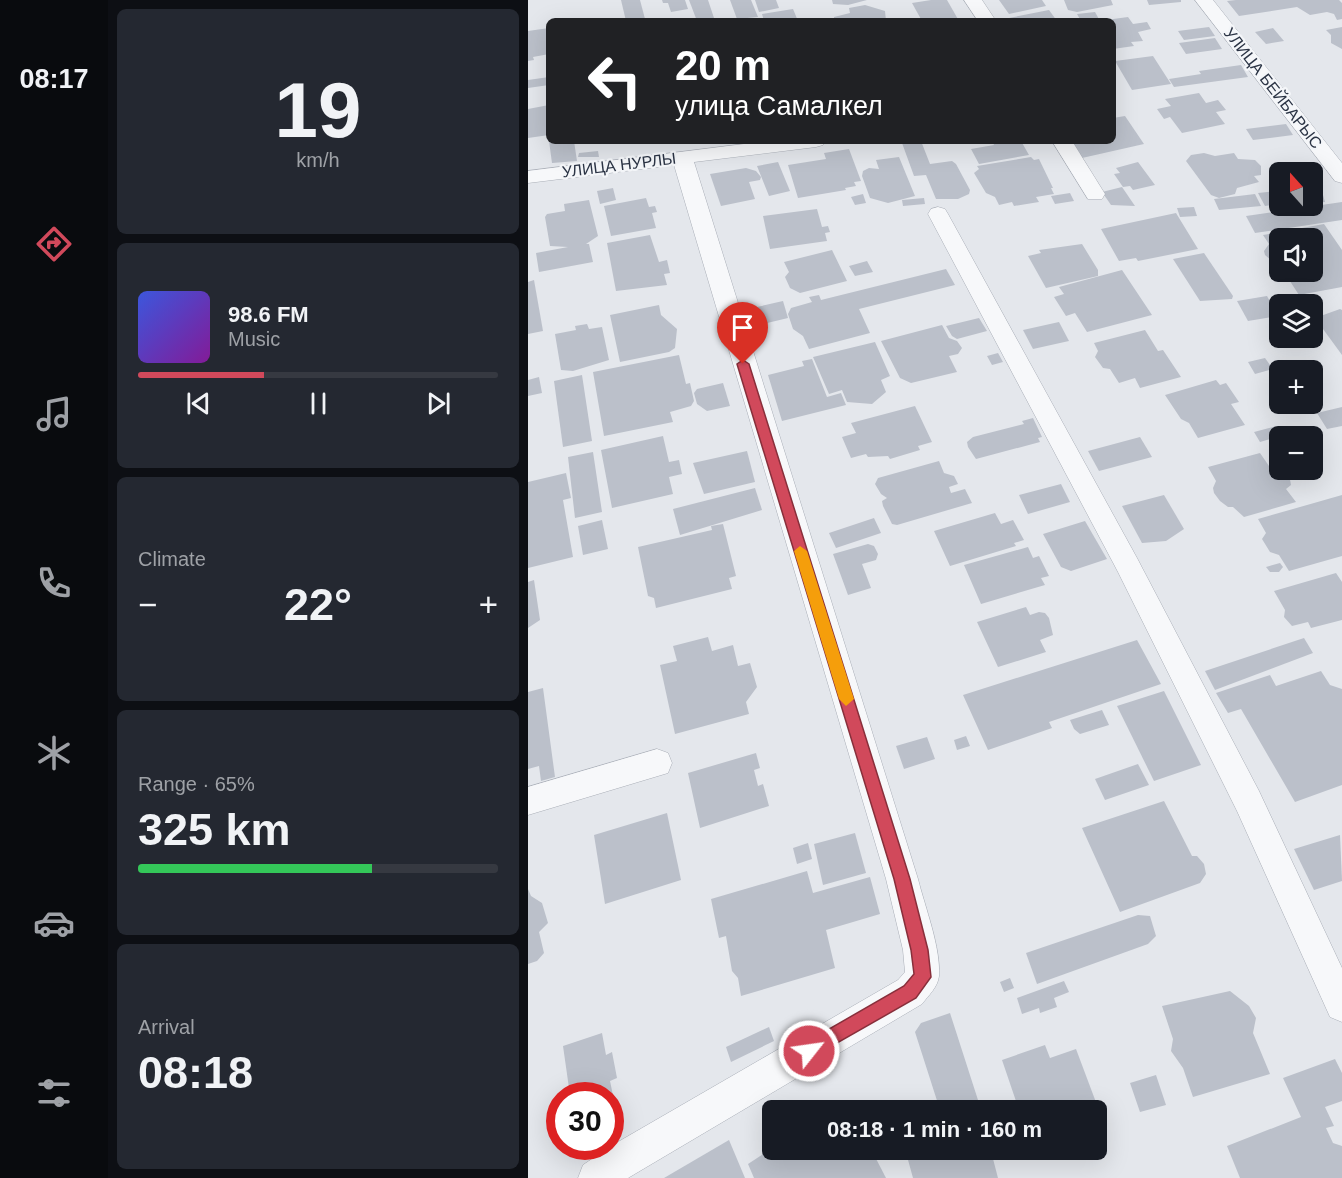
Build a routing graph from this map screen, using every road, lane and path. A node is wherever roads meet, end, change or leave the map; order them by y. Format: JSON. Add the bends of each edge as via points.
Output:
{"nodes":[{"id":1,"x":973,"y":0,"type":"edge"},
{"id":2,"x":1204,"y":0,"type":"edge"},
{"id":3,"x":985,"y":18,"type":"edge"},
{"id":4,"x":791,"y":144,"type":"edge"},
{"id":5,"x":1064,"y":144,"type":"edge"},
{"id":6,"x":682,"y":157,"type":"junction"},
{"id":7,"x":528,"y":177,"type":"edge"},
{"id":8,"x":1342,"y":177,"type":"edge"},
{"id":9,"x":1095,"y":194,"type":"dead end"},
{"id":10,"x":938,"y":214,"type":"dead end"},
{"id":11,"x":657,"y":763,"type":"dead end"},
{"id":12,"x":528,"y":801,"type":"edge"},
{"id":13,"x":1342,"y":1005,"type":"edge"},
{"id":14,"x":596,"y":1178,"type":"edge"}],
"edges":[{"from":1,"to":3,"type":"street"},
{"from":2,"to":8,"type":"street","name":"УЛИЦА БЕЙБАРЫС"},
{"from":4,"to":6,"type":"street","name":"УЛИЦА НУРЛЫ"},
{"from":5,"to":9,"type":"street"},
{"from":6,"to":7,"type":"street","name":"УЛИЦА НУРЛЫ"},
{"from":6,"to":14,"type":"street","via":[[902,879],[922,977],[910,992]]},
{"from":10,"to":13,"type":"street","via":[[1065,447],[1243,790]]},
{"from":11,"to":12,"type":"street"}]}
